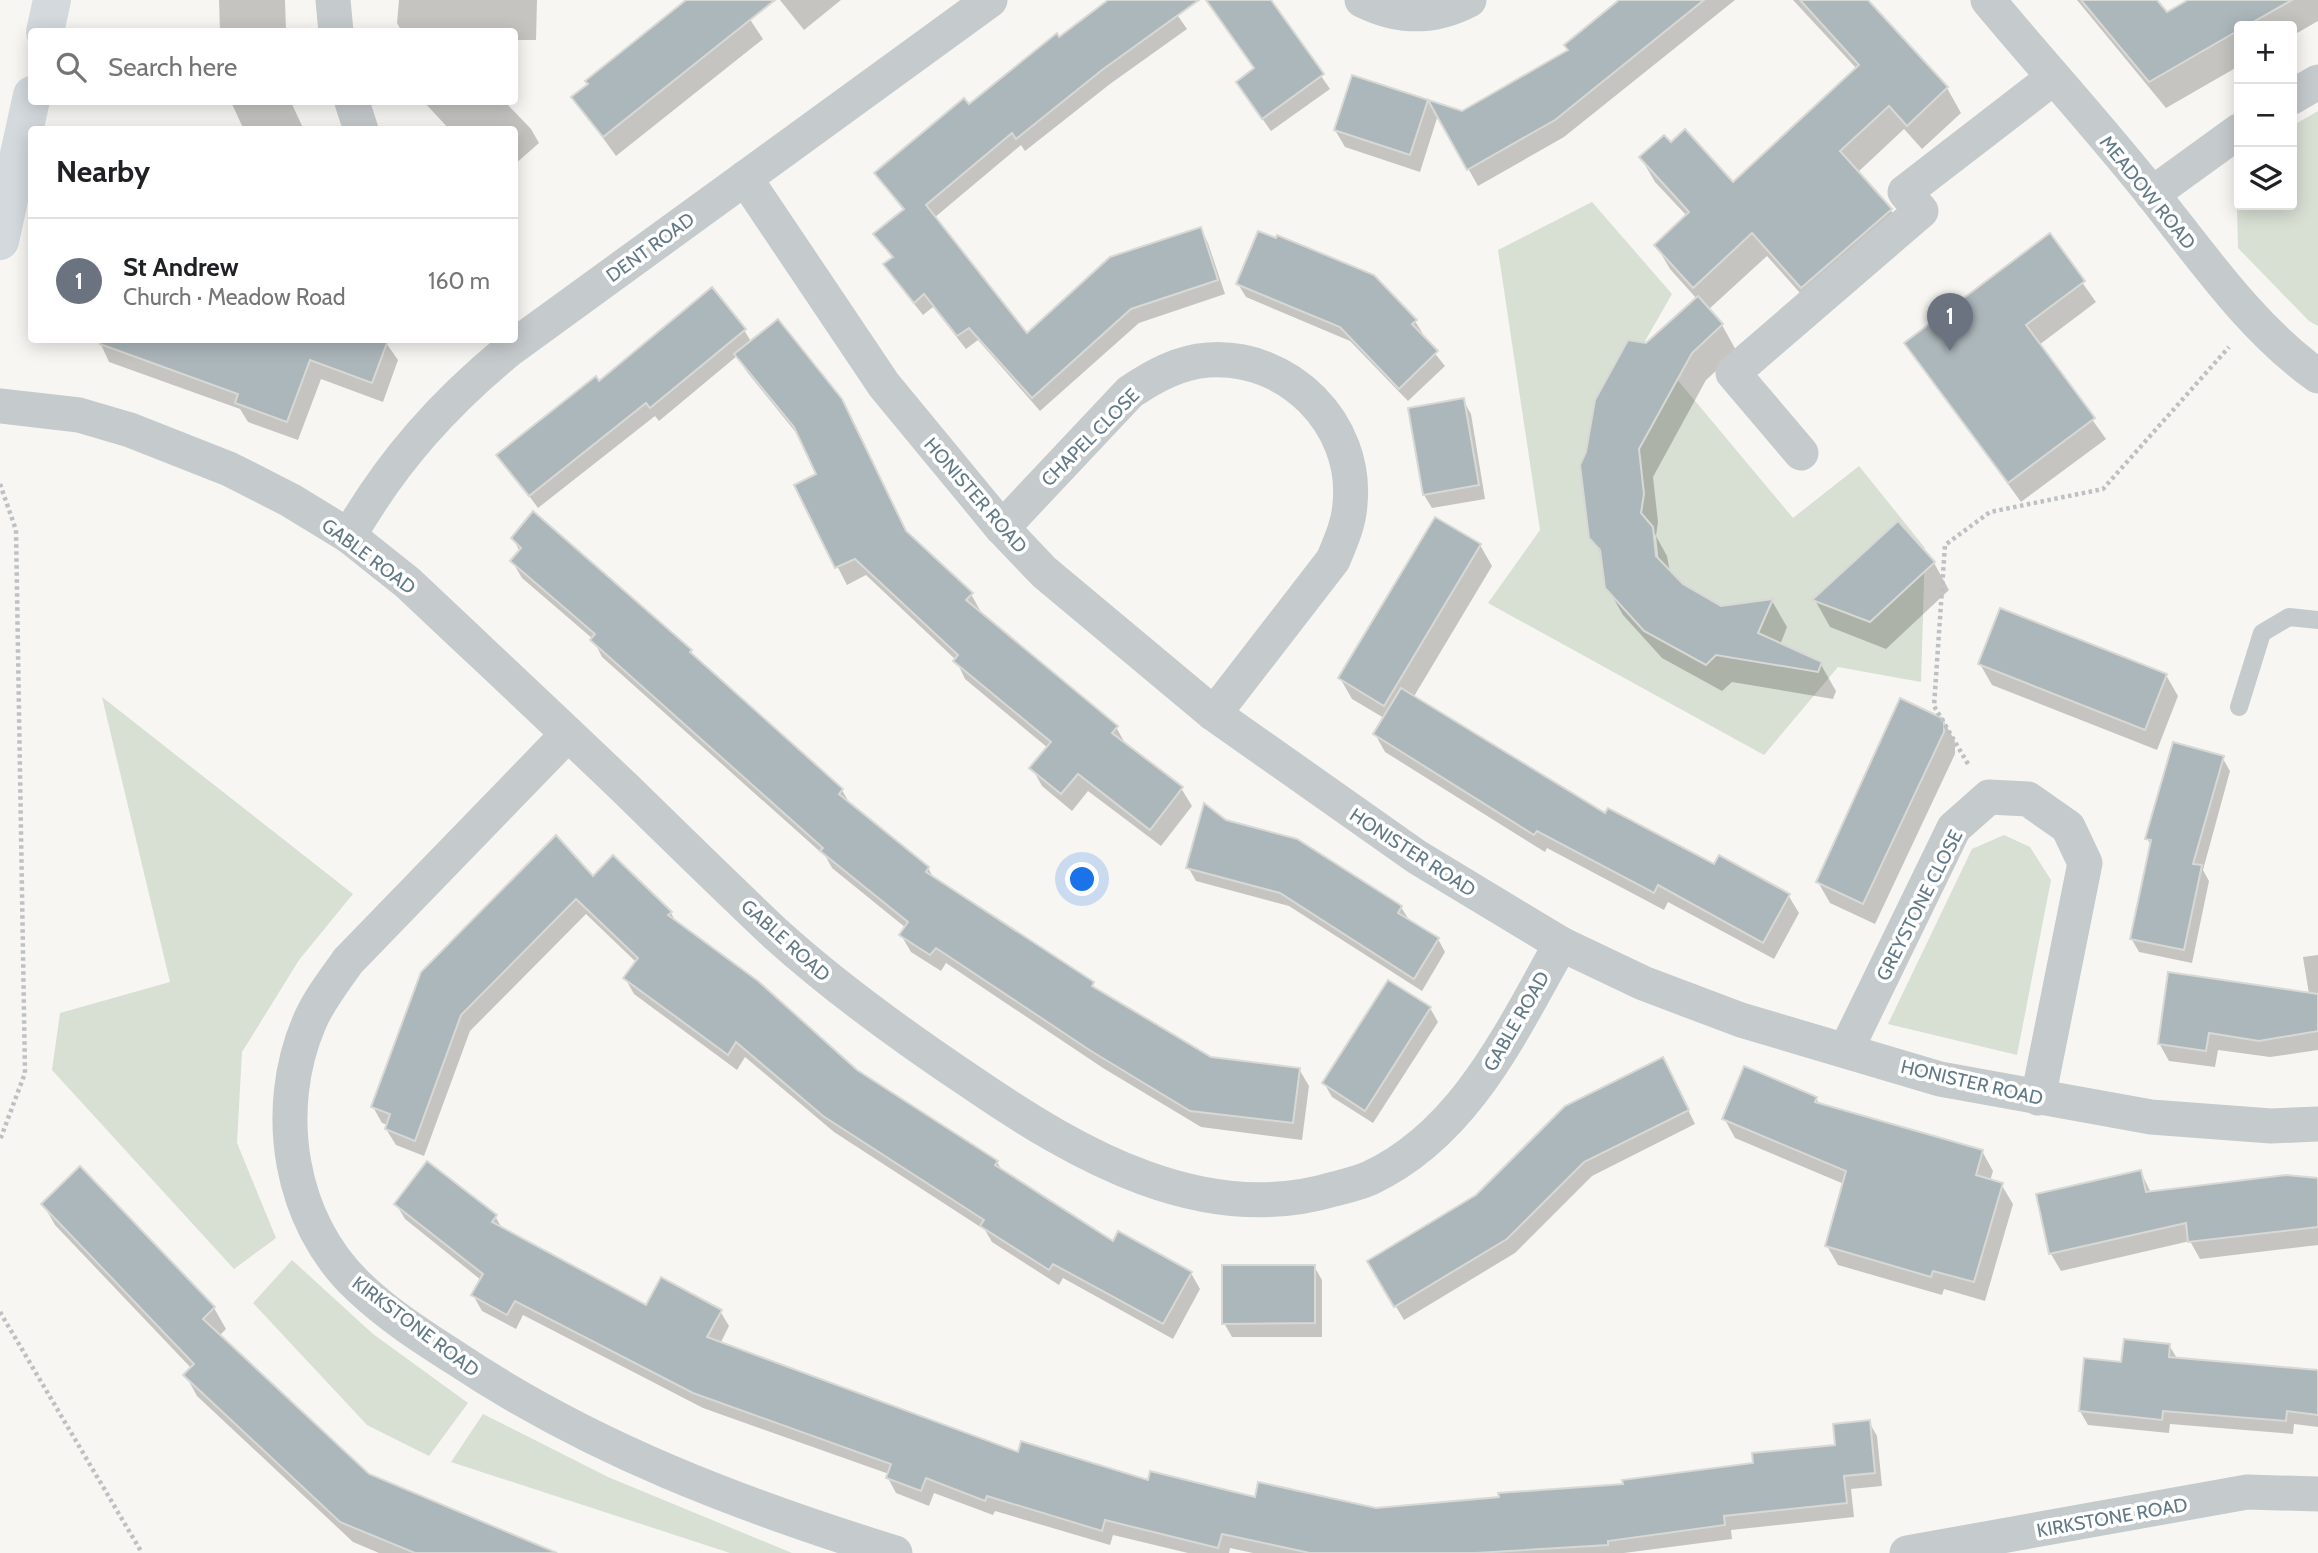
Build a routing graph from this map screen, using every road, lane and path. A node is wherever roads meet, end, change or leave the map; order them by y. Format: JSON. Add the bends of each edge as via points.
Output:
{"nodes":[{"id":1,"x":52,"y":0,"type":"edge"},
{"id":2,"x":333,"y":0,"type":"edge"},
{"id":3,"x":990,"y":0,"type":"edge"},
{"id":4,"x":1362,"y":0,"type":"edge"},
{"id":5,"x":1469,"y":0,"type":"edge"},
{"id":6,"x":1988,"y":0,"type":"edge"},
{"id":7,"x":46,"y":28,"type":"edge"},
{"id":8,"x":336,"y":28,"type":"edge"},
{"id":9,"x":2053,"y":78,"type":"junction"},
{"id":10,"x":2318,"y":82,"type":"edge"},
{"id":11,"x":2297,"y":94,"type":"edge"},
{"id":12,"x":30,"y":105,"type":"edge"},
{"id":13,"x":353,"y":105,"type":"edge"},
{"id":14,"x":361,"y":126,"type":"edge"},
{"id":15,"x":2234,"y":135,"type":"edge"},
{"id":16,"x":746,"y":178,"type":"junction"},
{"id":17,"x":2152,"y":194,"type":"junction"},
{"id":18,"x":0,"y":241,"type":"edge"},
{"id":19,"x":2255,"y":318,"type":"junction"},
{"id":20,"x":518,"y":336,"type":"edge"},
{"id":21,"x":506,"y":344,"type":"edge"},
{"id":22,"x":2318,"y":376,"type":"edge"},
{"id":23,"x":0,"y":406,"type":"edge"},
{"id":24,"x":1801,"y":453,"type":"dead end"},
{"id":25,"x":0,"y":484,"type":"edge"},
{"id":26,"x":1002,"y":528,"type":"junction"},
{"id":27,"x":349,"y":536,"type":"junction"},
{"id":28,"x":2318,"y":620,"type":"edge"},
{"id":29,"x":2239,"y":707,"type":"dead end"},
{"id":30,"x":1214,"y":714,"type":"junction"},
{"id":31,"x":568,"y":734,"type":"junction"},
{"id":32,"x":1989,"y":797,"type":"junction"},
{"id":33,"x":1561,"y":944,"type":"junction"},
{"id":34,"x":1846,"y":1051,"type":"junction"},
{"id":35,"x":2038,"y":1098,"type":"junction"},
{"id":36,"x":2318,"y":1125,"type":"edge"},
{"id":37,"x":0,"y":1140,"type":"edge"},
{"id":38,"x":0,"y":1312,"type":"edge"},
{"id":39,"x":2318,"y":1493,"type":"edge"},
{"id":40,"x":142,"y":1553,"type":"edge"},
{"id":41,"x":895,"y":1553,"type":"edge"},
{"id":42,"x":1906,"y":1553,"type":"edge"}],
"edges":[{"from":1,"to":7,"type":"street"},
{"from":2,"to":8,"type":"street"},
{"from":3,"to":16,"type":"street","name":"DENT ROAD"},
{"from":4,"to":5,"type":"street","via":[[1381,9],[1420,16]]},
{"from":6,"to":9,"type":"street","name":"MEADOW ROAD"},
{"from":9,"to":17,"type":"street","name":"MEADOW ROAD"},
{"from":9,"to":24,"type":"street","via":[[1905,192],[1921,211],[1733,373]]},
{"from":10,"to":11,"type":"street"},
{"from":12,"to":18,"type":"street"},
{"from":13,"to":14,"type":"street"},
{"from":15,"to":17,"type":"street"},
{"from":16,"to":20,"type":"street","name":"DENT ROAD"},
{"from":16,"to":26,"type":"street","name":"HONISTER ROAD","via":[[884,385]]},
{"from":17,"to":19,"type":"street","name":"MEADOW ROAD"},
{"from":19,"to":22,"type":"street","name":"MEADOW ROAD"},
{"from":19,"to":32,"type":"path","via":[[2103,489],[1990,512],[1945,545],[1934,706]]},
{"from":21,"to":27,"type":"street","name":"DENT ROAD","via":[[425,426]]},
{"from":23,"to":27,"type":"street","name":"GABLE ROAD","via":[[79,415],[180,448],[290,500]]},
{"from":25,"to":37,"type":"path","via":[[16,530],[25,1073]]},
{"from":26,"to":30,"type":"street","name":"HONISTER ROAD","via":[[1095,618]]},
{"from":26,"to":30,"type":"street","name":"CHAPEL CLOSE","via":[[1130,392],[1171,369],[1208,360],[1236,360],[1272,371],[1311,397],[1343,446],[1350,474],[1345,532],[1333,559]]},
{"from":27,"to":31,"type":"street","name":"GABLE ROAD","via":[[408,583]]},
{"from":28,"to":29,"type":"lane","via":[[2289,617],[2262,633]]},
{"from":30,"to":33,"type":"street","name":"HONISTER ROAD","via":[[1418,857]]},
{"from":31,"to":33,"type":"street","name":"GABLE ROAD","via":[[779,936],[859,1003],[1013,1111],[1090,1156],[1200,1194],[1262,1201],[1312,1196],[1370,1178],[1414,1150],[1456,1111],[1490,1070]]},
{"from":31,"to":41,"type":"street","name":"KIRKSTONE ROAD","via":[[348,961],[327,990],[305,1034],[290,1092],[289,1128],[302,1198],[336,1261],[359,1287],[501,1389],[678,1478]]},
{"from":32,"to":34,"type":"street","name":"GREYSTONE CLOSE","via":[[1954,828]]},
{"from":32,"to":35,"type":"street","via":[[2028,799],[2068,827],[2085,863]]},
{"from":33,"to":34,"type":"street","name":"HONISTER ROAD","via":[[1643,983],[1741,1020]]},
{"from":34,"to":35,"type":"street","name":"HONISTER ROAD","via":[[1940,1079]]},
{"from":35,"to":36,"type":"street","name":"HONISTER ROAD","via":[[2151,1117]]},
{"from":38,"to":40,"type":"path"},
{"from":39,"to":42,"type":"street","name":"KIRKSTONE ROAD","via":[[2247,1492]]}]}
